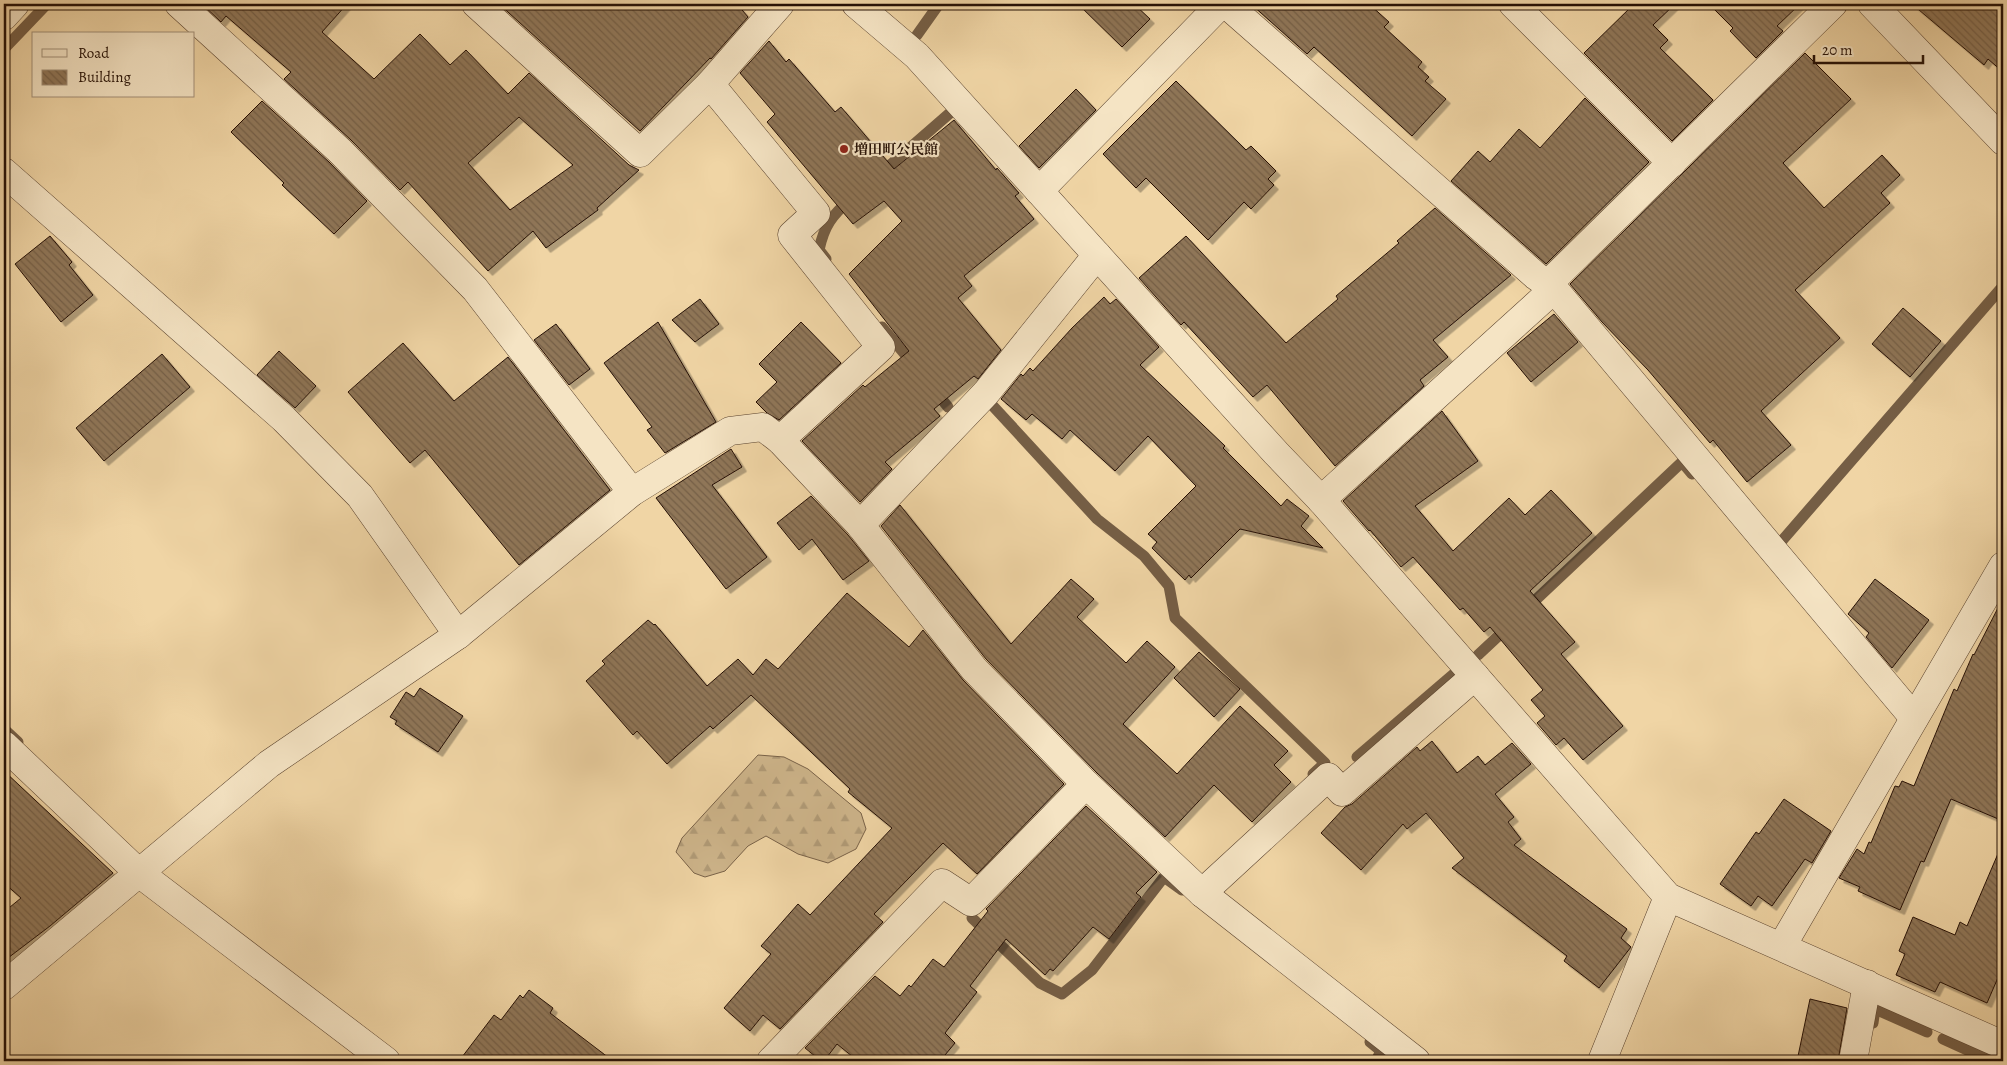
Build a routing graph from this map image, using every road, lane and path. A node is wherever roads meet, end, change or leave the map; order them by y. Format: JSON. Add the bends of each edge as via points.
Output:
{"nodes":[{"id":1,"x":15,"y":4,"type":"edge"},
{"id":2,"x":179,"y":4,"type":"edge"},
{"id":3,"x":476,"y":4,"type":"edge"},
{"id":4,"x":780,"y":4,"type":"edge"},
{"id":5,"x":856,"y":4,"type":"edge"},
{"id":6,"x":1220,"y":4,"type":"edge"},
{"id":7,"x":1226,"y":4,"type":"edge"},
{"id":8,"x":1512,"y":4,"type":"edge"},
{"id":9,"x":1833,"y":4,"type":"edge"},
{"id":10,"x":1872,"y":4,"type":"edge"},
{"id":11,"x":4,"y":16,"type":"edge"},
{"id":12,"x":710,"y":84,"type":"junction"},
{"id":13,"x":2003,"y":141,"type":"edge"},
{"id":14,"x":1672,"y":162,"type":"junction"},
{"id":15,"x":4,"y":172,"type":"edge"},
{"id":16,"x":1039,"y":191,"type":"junction"},
{"id":17,"x":1097,"y":255,"type":"junction"},
{"id":18,"x":1551,"y":286,"type":"junction"},
{"id":19,"x":780,"y":440,"type":"junction"},
{"id":20,"x":632,"y":492,"type":"junction"},
{"id":21,"x":1322,"y":500,"type":"junction"},
{"id":22,"x":860,"y":525,"type":"junction"},
{"id":23,"x":2003,"y":566,"type":"edge"},
{"id":24,"x":458,"y":635,"type":"junction"},
{"id":25,"x":1475,"y":676,"type":"junction"},
{"id":26,"x":1914,"y":718,"type":"junction"},
{"id":27,"x":4,"y":745,"type":"edge"},
{"id":28,"x":1086,"y":784,"type":"junction"},
{"id":29,"x":140,"y":873,"type":"junction"},
{"id":30,"x":1202,"y":892,"type":"junction"},
{"id":31,"x":1668,"y":896,"type":"junction"},
{"id":32,"x":1782,"y":946,"type":"junction"},
{"id":33,"x":1867,"y":984,"type":"junction"},
{"id":34,"x":4,"y":986,"type":"edge"},
{"id":35,"x":2003,"y":1045,"type":"edge"},
{"id":36,"x":386,"y":1061,"type":"edge"},
{"id":37,"x":771,"y":1061,"type":"edge"},
{"id":38,"x":1416,"y":1061,"type":"edge"},
{"id":39,"x":1602,"y":1061,"type":"edge"},
{"id":40,"x":1853,"y":1061,"type":"edge"}],
"edges":[{"from":1,"to":11,"type":"street"},
{"from":2,"to":20,"type":"street","via":[[340,151],[475,289]]},
{"from":3,"to":12,"type":"street","via":[[640,153]]},
{"from":4,"to":12,"type":"street"},
{"from":5,"to":16,"type":"street","via":[[917,56]]},
{"from":6,"to":16,"type":"street"},
{"from":7,"to":18,"type":"street"},
{"from":8,"to":14,"type":"street"},
{"from":9,"to":14,"type":"street"},
{"from":10,"to":13,"type":"street"},
{"from":12,"to":19,"type":"street","via":[[816,213],[792,235],[881,347]]},
{"from":14,"to":18,"type":"street"},
{"from":15,"to":24,"type":"street","via":[[284,419],[360,496]]},
{"from":16,"to":17,"type":"street"},
{"from":17,"to":21,"type":"street"},
{"from":17,"to":22,"type":"street","via":[[986,393]]},
{"from":18,"to":21,"type":"street"},
{"from":18,"to":26,"type":"street"},
{"from":19,"to":20,"type":"street","via":[[763,427],[730,431]]},
{"from":19,"to":22,"type":"street"},
{"from":20,"to":24,"type":"street"},
{"from":21,"to":25,"type":"street"},
{"from":22,"to":28,"type":"street","via":[[974,669]]},
{"from":23,"to":26,"type":"street"},
{"from":24,"to":29,"type":"street","via":[[269,764]]},
{"from":25,"to":30,"type":"street","via":[[1342,792],[1328,777]]},
{"from":25,"to":31,"type":"street"},
{"from":26,"to":32,"type":"street"},
{"from":27,"to":29,"type":"street"},
{"from":28,"to":30,"type":"street"},
{"from":28,"to":37,"type":"street","via":[[971,902],[942,883]]},
{"from":29,"to":34,"type":"street"},
{"from":29,"to":36,"type":"street"},
{"from":30,"to":38,"type":"street"},
{"from":31,"to":32,"type":"street"},
{"from":31,"to":39,"type":"street"},
{"from":32,"to":33,"type":"street"},
{"from":33,"to":35,"type":"street"},
{"from":33,"to":40,"type":"street"}]}
